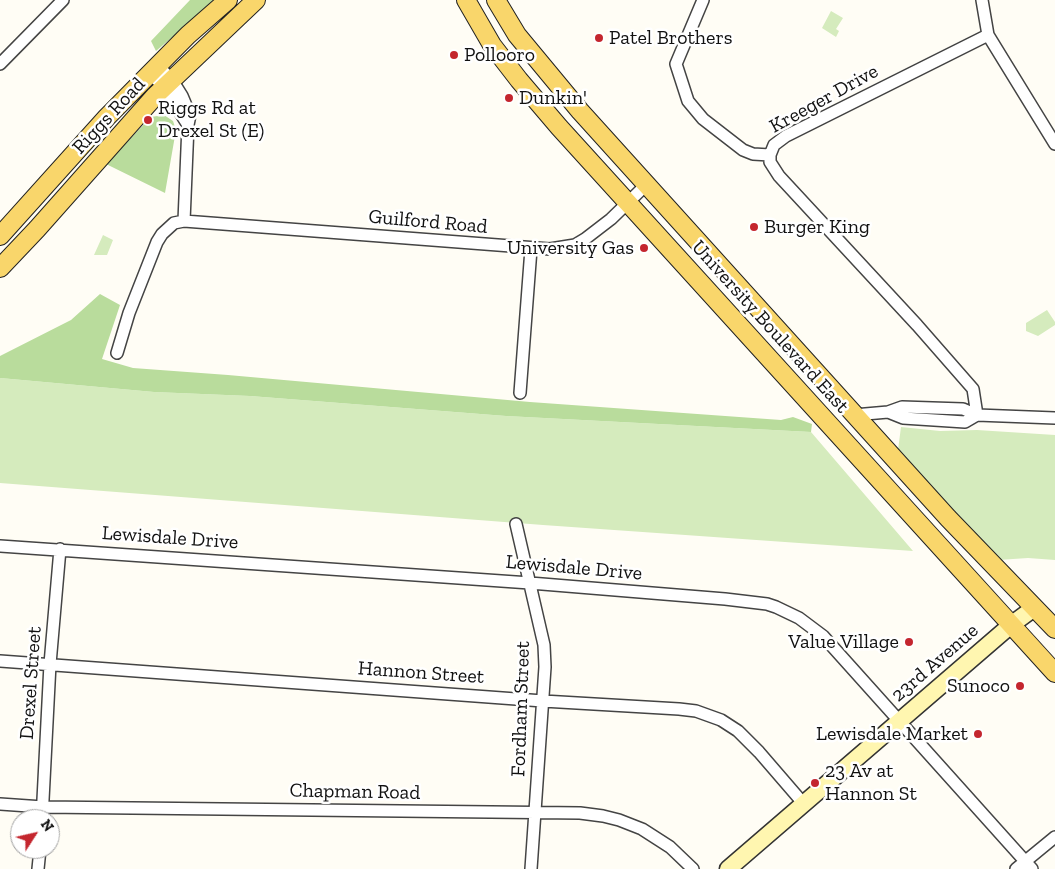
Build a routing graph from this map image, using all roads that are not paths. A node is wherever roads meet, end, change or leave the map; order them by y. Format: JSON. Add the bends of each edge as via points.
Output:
{"nodes":[{"id":1,"x":63,"y":0,"type":"edge"},
{"id":2,"x":228,"y":0,"type":"edge"},
{"id":3,"x":256,"y":0,"type":"edge"},
{"id":4,"x":466,"y":0,"type":"edge"},
{"id":5,"x":496,"y":0,"type":"edge"},
{"id":6,"x":703,"y":0,"type":"edge"},
{"id":7,"x":982,"y":0,"type":"edge"},
{"id":8,"x":988,"y":35,"type":"junction"},
{"id":9,"x":0,"y":64,"type":"edge"},
{"id":10,"x":155,"y":70,"type":"junction"},
{"id":11,"x":168,"y":84,"type":"junction"},
{"id":12,"x":1055,"y":144,"type":"edge"},
{"id":13,"x":770,"y":155,"type":"junction"},
{"id":14,"x":647,"y":184,"type":"junction"},
{"id":15,"x":629,"y":204,"type":"junction"},
{"id":16,"x":184,"y":221,"type":"junction"},
{"id":17,"x":0,"y":236,"type":"edge"},
{"id":18,"x":531,"y":249,"type":"junction"},
{"id":19,"x":0,"y":268,"type":"edge"},
{"id":20,"x":117,"y":353,"type":"dead end"},
{"id":21,"x":520,"y":393,"type":"dead end"},
{"id":22,"x":854,"y":415,"type":"junction"},
{"id":23,"x":977,"y":416,"type":"junction"},
{"id":24,"x":1055,"y":418,"type":"edge"},
{"id":25,"x":516,"y":524,"type":"dead end"},
{"id":26,"x":0,"y":546,"type":"edge"},
{"id":27,"x":60,"y":549,"type":"junction"},
{"id":28,"x":530,"y":583,"type":"junction"},
{"id":29,"x":1034,"y":608,"type":"junction"},
{"id":30,"x":1011,"y":625,"type":"junction"},
{"id":31,"x":1055,"y":629,"type":"edge"},
{"id":32,"x":0,"y":661,"type":"edge"},
{"id":33,"x":50,"y":664,"type":"junction"},
{"id":34,"x":1055,"y":673,"type":"edge"},
{"id":35,"x":543,"y":701,"type":"junction"},
{"id":36,"x":899,"y":722,"type":"junction"},
{"id":37,"x":803,"y":803,"type":"junction"},
{"id":38,"x":0,"y":804,"type":"edge"},
{"id":39,"x":23,"y":809,"type":"edge"},
{"id":40,"x":42,"y":809,"type":"edge"},
{"id":41,"x":60,"y":813,"type":"edge"},
{"id":42,"x":535,"y":813,"type":"junction"},
{"id":43,"x":1055,"y":837,"type":"edge"},
{"id":44,"x":1024,"y":867,"type":"edge"},
{"id":45,"x":531,"y":869,"type":"edge"},
{"id":46,"x":693,"y":869,"type":"edge"},
{"id":47,"x":728,"y":869,"type":"edge"}],
"edges":[{"from":1,"to":9,"type":"street"},
{"from":2,"to":10,"type":"main road","name":"Riggs Road"},
{"from":3,"to":11,"type":"main road","name":"Riggs Road"},
{"from":4,"to":15,"type":"main road","name":"University Boulevard East","via":[[492,45],[519,80]]},
{"from":5,"to":14,"type":"main road","name":"University Boulevard East","via":[[536,58]]},
{"from":6,"to":13,"type":"street","via":[[676,64],[688,101],[703,119],[743,150]]},
{"from":7,"to":8,"type":"street"},
{"from":8,"to":12,"type":"street"},
{"from":8,"to":13,"type":"street","name":"Kreeger Drive","via":[[786,136],[774,145]]},
{"from":10,"to":11,"type":"street"},
{"from":10,"to":17,"type":"main road","name":"Riggs Road","via":[[107,117]]},
{"from":11,"to":16,"type":"street","via":[[188,125]]},
{"from":11,"to":19,"type":"main road","name":"Riggs Road"},
{"from":13,"to":23,"type":"street","name":"Kreeger Drive","via":[[770,162],[779,176],[973,389]]},
{"from":14,"to":15,"type":"street","name":"Guilford Road"},
{"from":14,"to":22,"type":"main road","name":"University Boulevard East"},
{"from":15,"to":18,"type":"street","name":"Guilford Road","via":[[575,244],[550,250]]},
{"from":15,"to":30,"type":"main road","name":"University Boulevard East"},
{"from":16,"to":18,"type":"street","name":"Guilford Road"},
{"from":16,"to":20,"type":"street","via":[[174,223],[157,242]]},
{"from":18,"to":21,"type":"street"},
{"from":22,"to":23,"type":"street","via":[[888,412],[902,407],[963,409]]},
{"from":22,"to":29,"type":"main road","name":"University Boulevard East"},
{"from":23,"to":24,"type":"street"},
{"from":25,"to":28,"type":"street","name":"Fordham Street"},
{"from":26,"to":27,"type":"street","name":"Lewisdale Drive"},
{"from":27,"to":28,"type":"street","name":"Lewisdale Drive"},
{"from":27,"to":33,"type":"street","name":"Drexel Street"},
{"from":28,"to":35,"type":"street","name":"Fordham Street","via":[[544,645]]},
{"from":28,"to":36,"type":"street","name":"Lewisdale Drive","via":[[725,599],[776,607],[799,618],[823,636]]},
{"from":29,"to":30,"type":"street","name":"23rd Avenue"},
{"from":29,"to":31,"type":"main road","name":"University Boulevard East"},
{"from":30,"to":34,"type":"main road","name":"University Boulevard East"},
{"from":30,"to":36,"type":"street","name":"23rd Avenue"},
{"from":32,"to":33,"type":"street","name":"Hannon Street"},
{"from":33,"to":35,"type":"street","name":"Hannon Street"},
{"from":33,"to":40,"type":"street","name":"Drexel Street"},
{"from":35,"to":37,"type":"street","name":"Hannon Street","via":[[679,709],[710,715],[725,722],[747,740]]},
{"from":35,"to":42,"type":"street","name":"Fordham Street"},
{"from":36,"to":37,"type":"street","name":"23rd Avenue"},
{"from":36,"to":44,"type":"street","name":"Lewisdale Drive"},
{"from":37,"to":47,"type":"street","name":"23rd Avenue"},
{"from":38,"to":39,"type":"street","name":"Chapman Road"},
{"from":41,"to":42,"type":"street","name":"Chapman Road"},
{"from":42,"to":45,"type":"street","name":"Fordham Street"},
{"from":42,"to":46,"type":"street","name":"Chapman Road","via":[[580,813],[619,820],[663,842]]},
{"from":43,"to":44,"type":"street"}]}
